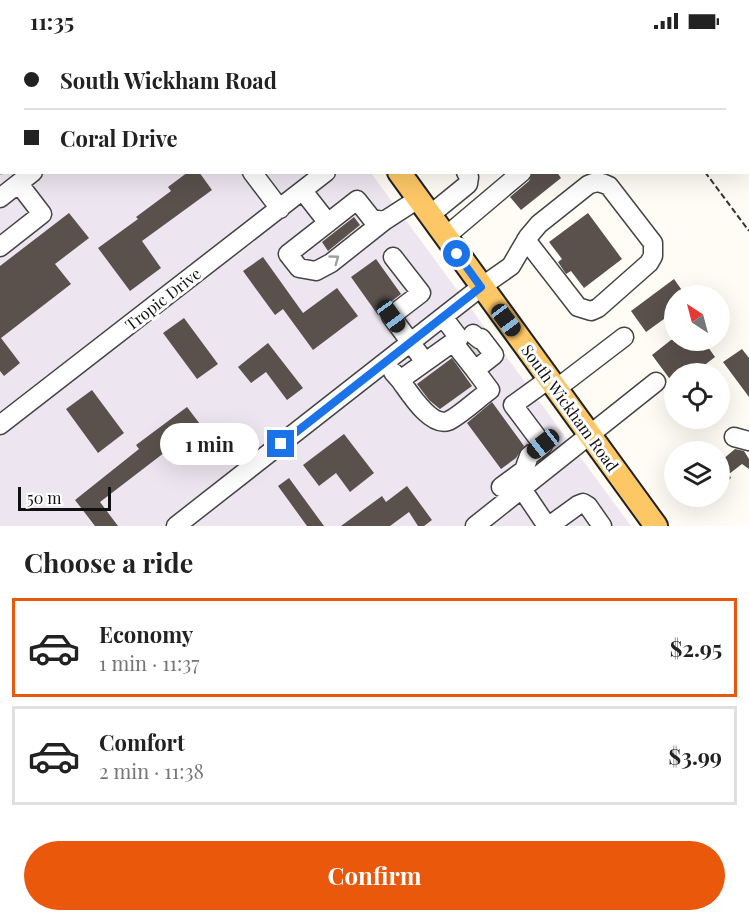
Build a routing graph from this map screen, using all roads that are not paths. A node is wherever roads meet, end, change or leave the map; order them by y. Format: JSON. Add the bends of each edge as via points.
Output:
{"nodes":[{"id":1,"x":31,"y":174,"type":"edge"},
{"id":2,"x":254,"y":174,"type":"edge"},
{"id":3,"x":324,"y":174,"type":"edge"},
{"id":4,"x":400,"y":174,"type":"edge"},
{"id":5,"x":467,"y":174,"type":"edge"},
{"id":6,"x":520,"y":174,"type":"edge"},
{"id":7,"x":19,"y":184,"type":"junction"},
{"id":8,"x":303,"y":191,"type":"junction"},
{"id":9,"x":0,"y":198,"type":"edge"},
{"id":10,"x":424,"y":207,"type":"junction"},
{"id":11,"x":280,"y":209,"type":"junction"},
{"id":12,"x":384,"y":220,"type":"junction"},
{"id":13,"x":328,"y":223,"type":"junction"},
{"id":14,"x":445,"y":237,"type":"junction"},
{"id":15,"x":526,"y":240,"type":"junction"},
{"id":16,"x":0,"y":248,"type":"edge"},
{"id":17,"x":393,"y":256,"type":"dead end"},
{"id":18,"x":481,"y":287,"type":"junction"},
{"id":19,"x":443,"y":317,"type":"junction"},
{"id":20,"x":518,"y":337,"type":"junction"},
{"id":21,"x":624,"y":338,"type":"dead end"},
{"id":22,"x":410,"y":342,"type":"junction"},
{"id":23,"x":472,"y":348,"type":"junction"},
{"id":24,"x":385,"y":362,"type":"junction"},
{"id":25,"x":425,"y":362,"type":"junction"},
{"id":26,"x":400,"y":380,"type":"junction"},
{"id":27,"x":656,"y":382,"type":"dead end"},
{"id":28,"x":552,"y":384,"type":"junction"},
{"id":29,"x":0,"y":425,"type":"edge"},
{"id":30,"x":590,"y":436,"type":"junction"},
{"id":31,"x":526,"y":480,"type":"junction"},
{"id":32,"x":501,"y":487,"type":"dead end"},
{"id":33,"x":598,"y":524,"type":"edge"},
{"id":34,"x":176,"y":526,"type":"edge"},
{"id":35,"x":475,"y":526,"type":"edge"},
{"id":36,"x":548,"y":526,"type":"edge"},
{"id":37,"x":656,"y":526,"type":"edge"}],
"edges":[{"from":1,"to":7,"type":"street"},
{"from":2,"to":11,"type":"street"},
{"from":3,"to":8,"type":"street","name":"Tropic Drive"},
{"from":4,"to":10,"type":"main road","name":"South Wickham Road"},
{"from":5,"to":10,"type":"street","via":[[468,184]]},
{"from":6,"to":14,"type":"street"},
{"from":7,"to":9,"type":"street"},
{"from":7,"to":16,"type":"street","via":[[42,214]]},
{"from":8,"to":11,"type":"street","name":"Tropic Drive"},
{"from":8,"to":13,"type":"street"},
{"from":10,"to":12,"type":"street"},
{"from":10,"to":14,"type":"main road","name":"South Wickham Road"},
{"from":11,"to":29,"type":"street","name":"Tropic Drive"},
{"from":12,"to":13,"type":"street","via":[[372,219],[357,200]]},
{"from":13,"to":12,"type":"street","one_way":true,"via":[[288,254],[299,268],[316,271],[331,263]]},
{"from":14,"to":18,"type":"main road","name":"South Wickham Road"},
{"from":15,"to":15,"type":"street","via":[[539,224],[588,185],[602,182],[616,194],[653,243],[654,250],[649,263],[591,311],[578,307]]},
{"from":15,"to":18,"type":"street","via":[[511,266]]},
{"from":17,"to":22,"type":"street","via":[[421,293],[391,316]]},
{"from":18,"to":19,"type":"street"},
{"from":18,"to":20,"type":"main road","name":"South Wickham Road"},
{"from":19,"to":22,"type":"street"},
{"from":19,"to":23,"type":"street"},
{"from":20,"to":23,"type":"street"},
{"from":20,"to":28,"type":"main road","name":"South Wickham Road"},
{"from":21,"to":28,"type":"street"},
{"from":22,"to":24,"type":"street"},
{"from":22,"to":25,"type":"street"},
{"from":23,"to":25,"type":"street"},
{"from":23,"to":26,"type":"street","via":[[490,390],[448,421],[429,416]]},
{"from":24,"to":26,"type":"street"},
{"from":24,"to":34,"type":"street"},
{"from":25,"to":26,"type":"street"},
{"from":27,"to":30,"type":"street"},
{"from":28,"to":30,"type":"main road","name":"South Wickham Road"},
{"from":28,"to":31,"type":"street","via":[[513,405],[543,444],[529,456]]},
{"from":30,"to":31,"type":"street"},
{"from":30,"to":37,"type":"main road","name":"South Wickham Road"},
{"from":31,"to":32,"type":"street"},
{"from":31,"to":35,"type":"street"},
{"from":31,"to":36,"type":"street"},
{"from":33,"to":36,"type":"street","via":[[583,503]]}]}
